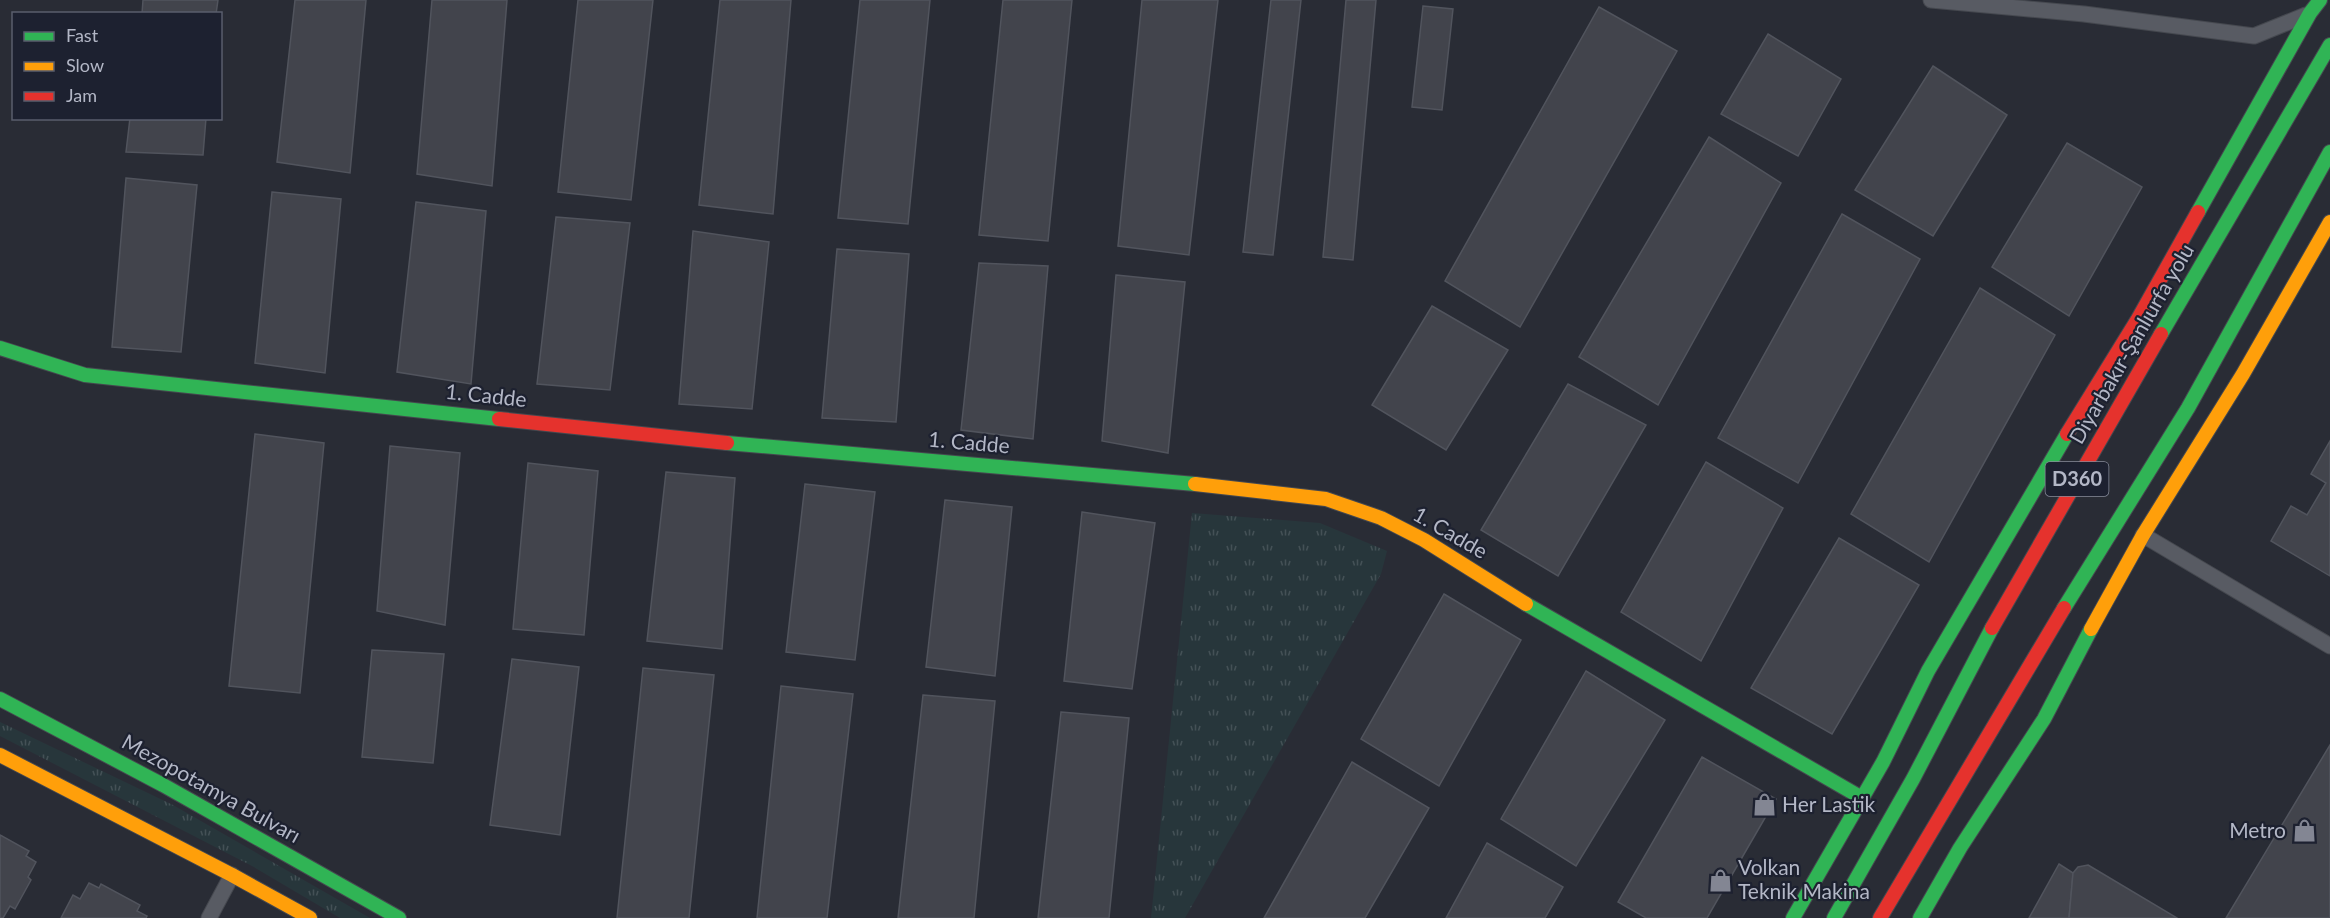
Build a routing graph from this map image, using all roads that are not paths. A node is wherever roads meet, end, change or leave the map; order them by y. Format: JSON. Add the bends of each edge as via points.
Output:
{"nodes":[{"id":1,"x":1931,"y":0,"type":"edge"},
{"id":2,"x":2320,"y":0,"type":"edge"},
{"id":3,"x":2310,"y":13,"type":"junction"},
{"id":4,"x":2330,"y":45,"type":"edge"},
{"id":5,"x":2330,"y":152,"type":"edge"},
{"id":6,"x":2330,"y":222,"type":"edge"},
{"id":7,"x":2306,"y":236,"type":"dead end"},
{"id":8,"x":2283,"y":305,"type":"junction"},
{"id":9,"x":2138,"y":319,"type":"junction"},
{"id":10,"x":0,"y":348,"type":"edge"},
{"id":11,"x":2090,"y":423,"type":"dead end"},
{"id":12,"x":2081,"y":444,"type":"dead end"},
{"id":13,"x":2051,"y":523,"type":"junction"},
{"id":14,"x":2143,"y":535,"type":"junction"},
{"id":15,"x":2096,"y":619,"type":"junction"},
{"id":16,"x":2330,"y":646,"type":"edge"},
{"id":17,"x":2048,"y":683,"type":"dead end"},
{"id":18,"x":0,"y":699,"type":"edge"},
{"id":19,"x":0,"y":755,"type":"edge"},
{"id":20,"x":1980,"y":778,"type":"dead end"},
{"id":21,"x":1862,"y":798,"type":"junction"},
{"id":22,"x":1918,"y":854,"type":"junction"},
{"id":23,"x":232,"y":874,"type":"junction"},
{"id":24,"x":209,"y":918,"type":"edge"},
{"id":25,"x":310,"y":918,"type":"edge"},
{"id":26,"x":399,"y":918,"type":"edge"},
{"id":27,"x":1794,"y":918,"type":"edge"},
{"id":28,"x":1834,"y":918,"type":"edge"},
{"id":29,"x":1880,"y":918,"type":"edge"},
{"id":30,"x":1920,"y":918,"type":"edge"}],
"edges":[{"from":1,"to":3,"type":"street","via":[[2084,14],[2254,36]]},
{"from":2,"to":3,"type":"main road"},
{"from":3,"to":9,"type":"main road"},
{"from":4,"to":13,"type":"main road","name":"Diyarbakır-Şanlıurfa yolu","number":"D360"},
{"from":5,"to":22,"type":"main road","number":"D360","via":[[2188,408],[2056,620]]},
{"from":6,"to":8,"type":"main road"},
{"from":7,"to":8,"type":"main road"},
{"from":8,"to":14,"type":"main road"},
{"from":9,"to":11,"type":"main road"},
{"from":9,"to":21,"type":"main road","via":[[1928,671]]},
{"from":10,"to":21,"type":"main road","name":"1. Cadde","via":[[85,375],[740,444],[1326,499],[1381,518],[1424,540],[1542,614]]},
{"from":12,"to":13,"type":"main road"},
{"from":13,"to":28,"type":"main road","name":"Diyarbakır-Şanlıurfa yolu","number":"D360"},
{"from":14,"to":15,"type":"main road"},
{"from":14,"to":16,"type":"street"},
{"from":15,"to":17,"type":"main road"},
{"from":15,"to":30,"type":"main road","via":[[2044,719],[1960,848]]},
{"from":18,"to":26,"type":"main road","name":"Mezopotamya Bulvarı","via":[[163,784]]},
{"from":19,"to":23,"type":"main road"},
{"from":20,"to":22,"type":"main road"},
{"from":21,"to":27,"type":"main road"},
{"from":22,"to":29,"type":"main road","number":"D360"},
{"from":23,"to":24,"type":"street"},
{"from":23,"to":25,"type":"main road"}]}
